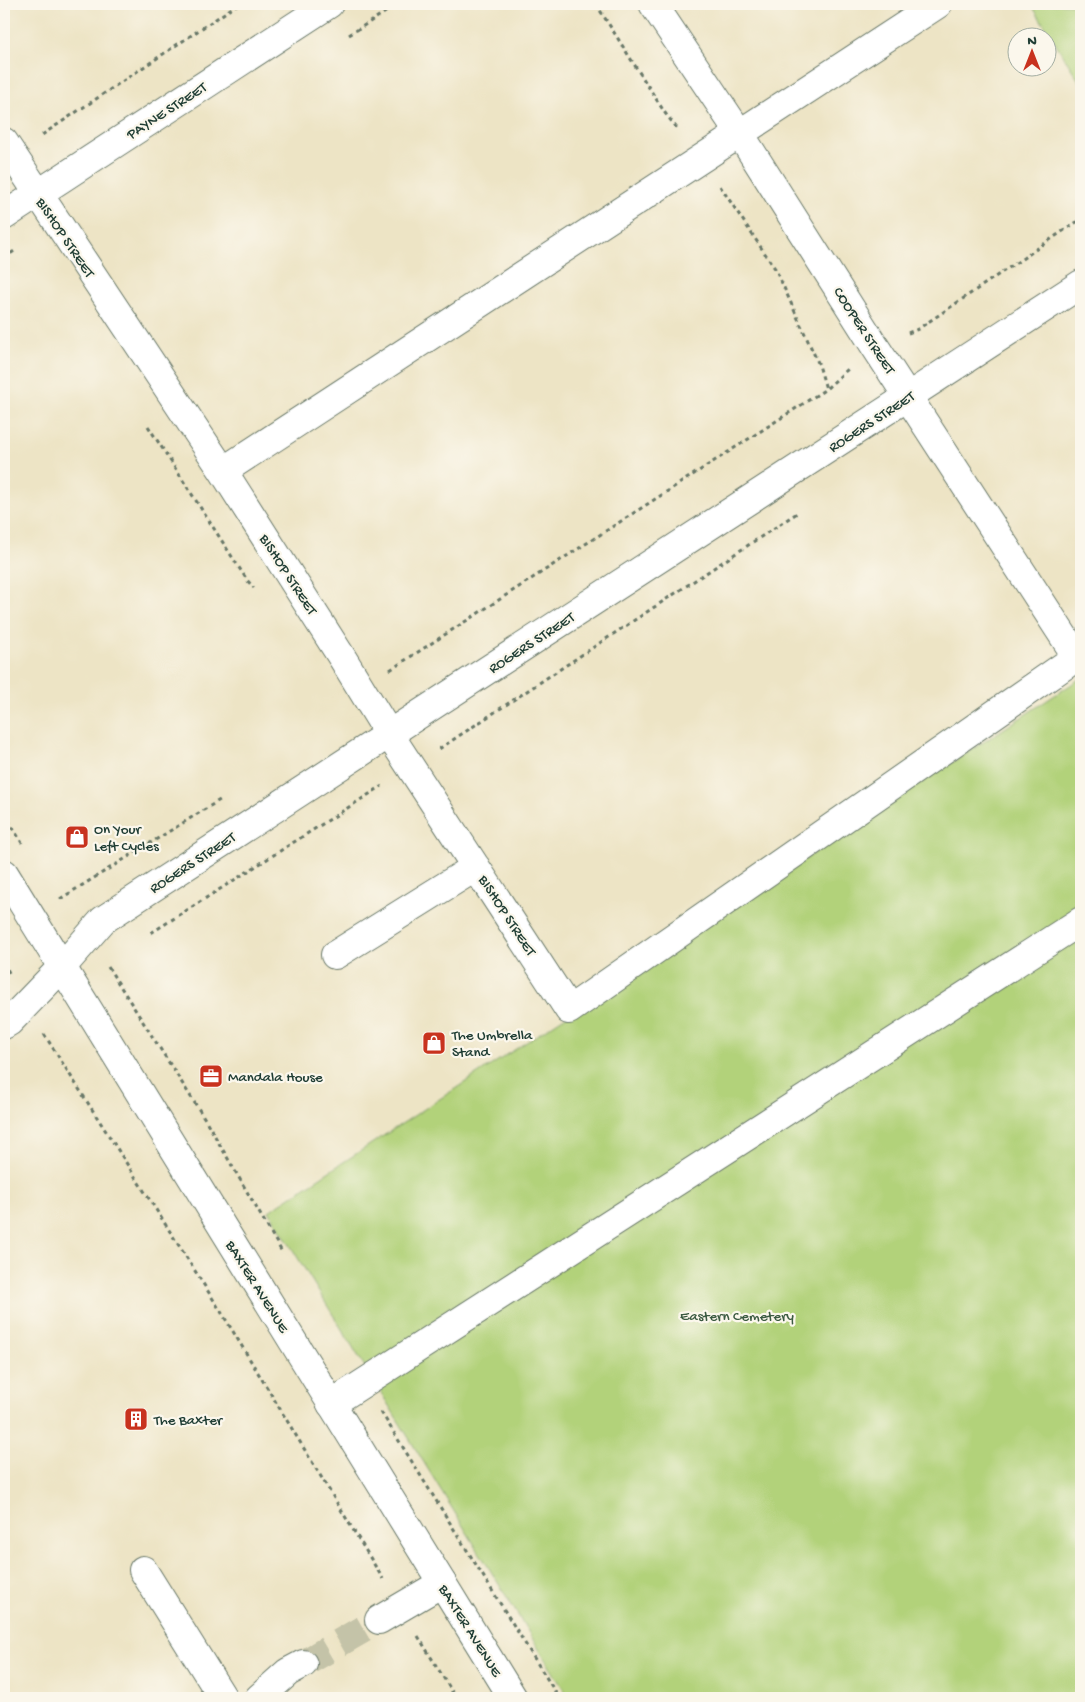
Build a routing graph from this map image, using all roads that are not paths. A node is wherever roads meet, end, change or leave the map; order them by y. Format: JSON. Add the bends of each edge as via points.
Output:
{"nodes":[{"id":1,"x":330,"y":4,"type":"edge"},
{"id":2,"x":653,"y":4,"type":"edge"},
{"id":3,"x":938,"y":4,"type":"edge"},
{"id":4,"x":740,"y":134,"type":"junction"},
{"id":5,"x":8,"y":149,"type":"edge"},
{"id":6,"x":37,"y":194,"type":"junction"},
{"id":7,"x":4,"y":216,"type":"edge"},
{"id":8,"x":1081,"y":284,"type":"edge"},
{"id":9,"x":908,"y":397,"type":"junction"},
{"id":10,"x":223,"y":471,"type":"junction"},
{"id":11,"x":1079,"y":656,"type":"edge"},
{"id":12,"x":389,"y":734,"type":"junction"},
{"id":13,"x":476,"y":867,"type":"junction"},
{"id":14,"x":4,"y":873,"type":"edge"},
{"id":15,"x":1081,"y":921,"type":"edge"},
{"id":16,"x":335,"y":955,"type":"dead end"},
{"id":17,"x":62,"y":967,"type":"junction"},
{"id":18,"x":4,"y":1026,"type":"edge"},
{"id":19,"x":331,"y":1404,"type":"junction"},
{"id":20,"x":142,"y":1570,"type":"dead end"},
{"id":21,"x":442,"y":1583,"type":"junction"},
{"id":22,"x":379,"y":1620,"type":"tunnel mouth"},
{"id":23,"x":303,"y":1664,"type":"tunnel mouth"},
{"id":24,"x":223,"y":1698,"type":"edge"},
{"id":25,"x":259,"y":1698,"type":"edge"},
{"id":26,"x":513,"y":1698,"type":"edge"}],
"edges":[{"from":1,"to":6,"type":"street","name":"PAYNE STREET"},
{"from":2,"to":4,"type":"street","name":"COOPER STREET"},
{"from":3,"to":4,"type":"street"},
{"from":4,"to":9,"type":"street","name":"COOPER STREET"},
{"from":4,"to":10,"type":"street"},
{"from":5,"to":6,"type":"street","name":"BISHOP STREET"},
{"from":6,"to":7,"type":"street","name":"PAYNE STREET"},
{"from":6,"to":10,"type":"street","name":"BISHOP STREET"},
{"from":8,"to":9,"type":"street","name":"ROGERS STREET"},
{"from":9,"to":11,"type":"street","name":"COOPER STREET"},
{"from":9,"to":12,"type":"street","name":"ROGERS STREET"},
{"from":10,"to":12,"type":"street","name":"BISHOP STREET"},
{"from":11,"to":13,"type":"street","name":"BISHOP STREET","via":[[569,1010]]},
{"from":12,"to":13,"type":"street","name":"BISHOP STREET"},
{"from":12,"to":17,"type":"street","name":"ROGERS STREET","via":[[103,920]]},
{"from":13,"to":16,"type":"street"},
{"from":14,"to":17,"type":"street","name":"BAXTER AVENUE"},
{"from":15,"to":19,"type":"street"},
{"from":17,"to":18,"type":"street","name":"ROGERS STREET"},
{"from":17,"to":19,"type":"street","name":"BAXTER AVENUE"},
{"from":19,"to":21,"type":"street","name":"BAXTER AVENUE"},
{"from":20,"to":24,"type":"street"},
{"from":21,"to":22,"type":"street"},
{"from":21,"to":26,"type":"street","name":"BAXTER AVENUE"},
{"from":23,"to":25,"type":"street","via":[[288,1672]]}]}
